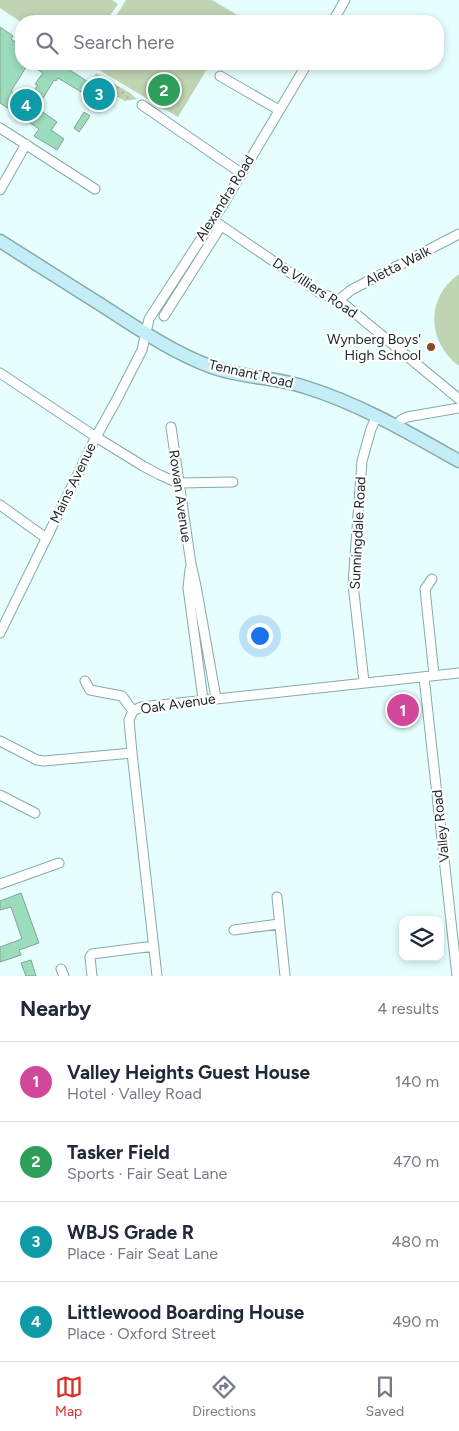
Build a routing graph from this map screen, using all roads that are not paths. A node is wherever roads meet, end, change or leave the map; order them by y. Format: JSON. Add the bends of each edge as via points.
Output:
{"nodes":[{"id":1,"x":345,"y":0,"type":"edge"},
{"id":2,"x":336,"y":15,"type":"edge"},
{"id":3,"x":303,"y":70,"type":"edge"},
{"id":4,"x":220,"y":76,"type":"dead end"},
{"id":5,"x":142,"y":105,"type":"dead end"},
{"id":6,"x":279,"y":110,"type":"junction"},
{"id":7,"x":0,"y":128,"type":"edge"},
{"id":8,"x":26,"y":144,"type":"junction"},
{"id":9,"x":241,"y":173,"type":"junction"},
{"id":10,"x":95,"y":189,"type":"dead end"},
{"id":11,"x":0,"y":190,"type":"edge"},
{"id":12,"x":213,"y":220,"type":"junction"},
{"id":13,"x":221,"y":226,"type":"junction"},
{"id":14,"x":459,"y":234,"type":"edge"},
{"id":15,"x":200,"y":239,"type":"junction"},
{"id":16,"x":0,"y":241,"type":"edge"},
{"id":17,"x":209,"y":245,"type":"junction"},
{"id":18,"x":192,"y":250,"type":"junction"},
{"id":19,"x":202,"y":256,"type":"junction"},
{"id":20,"x":168,"y":288,"type":"junction"},
{"id":21,"x":178,"y":294,"type":"junction"},
{"id":22,"x":339,"y":300,"type":"junction"},
{"id":23,"x":164,"y":316,"type":"dead end"},
{"id":24,"x":145,"y":333,"type":"junction"},
{"id":25,"x":0,"y":373,"type":"edge"},
{"id":26,"x":459,"y":400,"type":"edge"},
{"id":27,"x":459,"y":408,"type":"edge"},
{"id":28,"x":377,"y":416,"type":"junction"},
{"id":29,"x":396,"y":426,"type":"junction"},
{"id":30,"x":171,"y":427,"type":"dead end"},
{"id":31,"x":96,"y":437,"type":"junction"},
{"id":32,"x":459,"y":461,"type":"edge"},
{"id":33,"x":233,"y":482,"type":"dead end"},
{"id":34,"x":178,"y":483,"type":"junction"},
{"id":35,"x":0,"y":505,"type":"edge"},
{"id":36,"x":46,"y":538,"type":"junction"},
{"id":37,"x":190,"y":564,"type":"junction"},
{"id":38,"x":432,"y":579,"type":"dead end"},
{"id":39,"x":0,"y":633,"type":"edge"},
{"id":40,"x":459,"y":673,"type":"edge"},
{"id":41,"x":424,"y":676,"type":"junction"},
{"id":42,"x":434,"y":676,"type":"junction"},
{"id":43,"x":85,"y":681,"type":"dead end"},
{"id":44,"x":364,"y":682,"type":"junction"},
{"id":45,"x":216,"y":698,"type":"junction"},
{"id":46,"x":202,"y":699,"type":"junction"},
{"id":47,"x":133,"y":711,"type":"junction"},
{"id":48,"x":0,"y":741,"type":"edge"},
{"id":49,"x":132,"y":752,"type":"junction"},
{"id":50,"x":0,"y":795,"type":"edge"},
{"id":51,"x":35,"y":813,"type":"dead end"},
{"id":52,"x":59,"y":863,"type":"dead end"},
{"id":53,"x":0,"y":884,"type":"edge"},
{"id":54,"x":277,"y":897,"type":"dead end"},
{"id":55,"x":280,"y":924,"type":"junction"},
{"id":56,"x":234,"y":930,"type":"dead end"},
{"id":57,"x":154,"y":946,"type":"junction"},
{"id":58,"x":92,"y":976,"type":"edge"},
{"id":59,"x":157,"y":976,"type":"edge"},
{"id":60,"x":285,"y":976,"type":"edge"},
{"id":61,"x":457,"y":976,"type":"edge"}],
"edges":[{"from":1,"to":2,"type":"street"},
{"from":3,"to":6,"type":"street","name":"Alexandra Road"},
{"from":4,"to":6,"type":"street"},
{"from":5,"to":9,"type":"street"},
{"from":6,"to":9,"type":"street","name":"Alexandra Road"},
{"from":7,"to":8,"type":"street"},
{"from":8,"to":10,"type":"street"},
{"from":8,"to":11,"type":"street"},
{"from":9,"to":12,"type":"street","name":"Alexandra Road"},
{"from":12,"to":13,"type":"street","name":"De Villiers Road"},
{"from":12,"to":15,"type":"street","name":"Alexandra Road"},
{"from":13,"to":17,"type":"street"},
{"from":13,"to":22,"type":"street","name":"De Villiers Road","via":[[320,293]]},
{"from":14,"to":22,"type":"street","name":"Aletta Walk","via":[[351,290]]},
{"from":15,"to":17,"type":"street"},
{"from":15,"to":18,"type":"street","name":"Alexandra Road"},
{"from":16,"to":24,"type":"main road","name":"Tennant Road"},
{"from":17,"to":19,"type":"street"},
{"from":18,"to":19,"type":"street"},
{"from":18,"to":20,"type":"street","name":"Alexandra Road"},
{"from":19,"to":21,"type":"street"},
{"from":20,"to":21,"type":"street"},
{"from":20,"to":24,"type":"street","name":"Alexandra Road","via":[[149,319]]},
{"from":21,"to":23,"type":"street"},
{"from":22,"to":26,"type":"street","name":"De Villiers Road"},
{"from":24,"to":28,"type":"main road","name":"Tennant Road","via":[[213,367],[304,386]]},
{"from":24,"to":31,"type":"street","name":"Mains Avenue","via":[[142,350]]},
{"from":25,"to":31,"type":"street"},
{"from":27,"to":29,"type":"street","via":[[407,417]]},
{"from":28,"to":29,"type":"main road","name":"Tennant Road"},
{"from":28,"to":44,"type":"street","name":"Sunningdale Road","via":[[362,461],[354,575]]},
{"from":29,"to":32,"type":"main road","name":"Tennant Road"},
{"from":30,"to":34,"type":"street","name":"Rowan Avenue"},
{"from":31,"to":34,"type":"street"},
{"from":31,"to":36,"type":"street","name":"Mains Avenue"},
{"from":33,"to":34,"type":"street"},
{"from":34,"to":37,"type":"street","name":"Rowan Avenue"},
{"from":35,"to":36,"type":"street"},
{"from":36,"to":39,"type":"street","name":"Mains Avenue"},
{"from":37,"to":45,"type":"street","name":"Rowan Avenue"},
{"from":37,"to":46,"type":"street","name":"Rowan Avenue","via":[[188,588]]},
{"from":38,"to":42,"type":"street","via":[[425,589]]},
{"from":40,"to":42,"type":"street","name":"Oak Avenue"},
{"from":41,"to":42,"type":"street","name":"Oak Avenue"},
{"from":41,"to":44,"type":"street","name":"Oak Avenue"},
{"from":41,"to":61,"type":"street","name":"Valley Road"},
{"from":43,"to":47,"type":"street","via":[[90,690],[122,696]]},
{"from":44,"to":45,"type":"street","name":"Oak Avenue"},
{"from":45,"to":46,"type":"street","name":"Oak Avenue"},
{"from":46,"to":47,"type":"street","name":"Oak Avenue","via":[[141,707]]},
{"from":47,"to":49,"type":"street","name":"Oak Avenue","via":[[129,720]]},
{"from":48,"to":49,"type":"street","via":[[44,761]]},
{"from":49,"to":57,"type":"street","name":"Oak Avenue"},
{"from":50,"to":51,"type":"street"},
{"from":52,"to":53,"type":"street"},
{"from":54,"to":55,"type":"street"},
{"from":55,"to":56,"type":"street"},
{"from":55,"to":60,"type":"street"},
{"from":57,"to":58,"type":"street","via":[[92,954]]},
{"from":57,"to":59,"type":"street","name":"Oak Avenue"}]}
